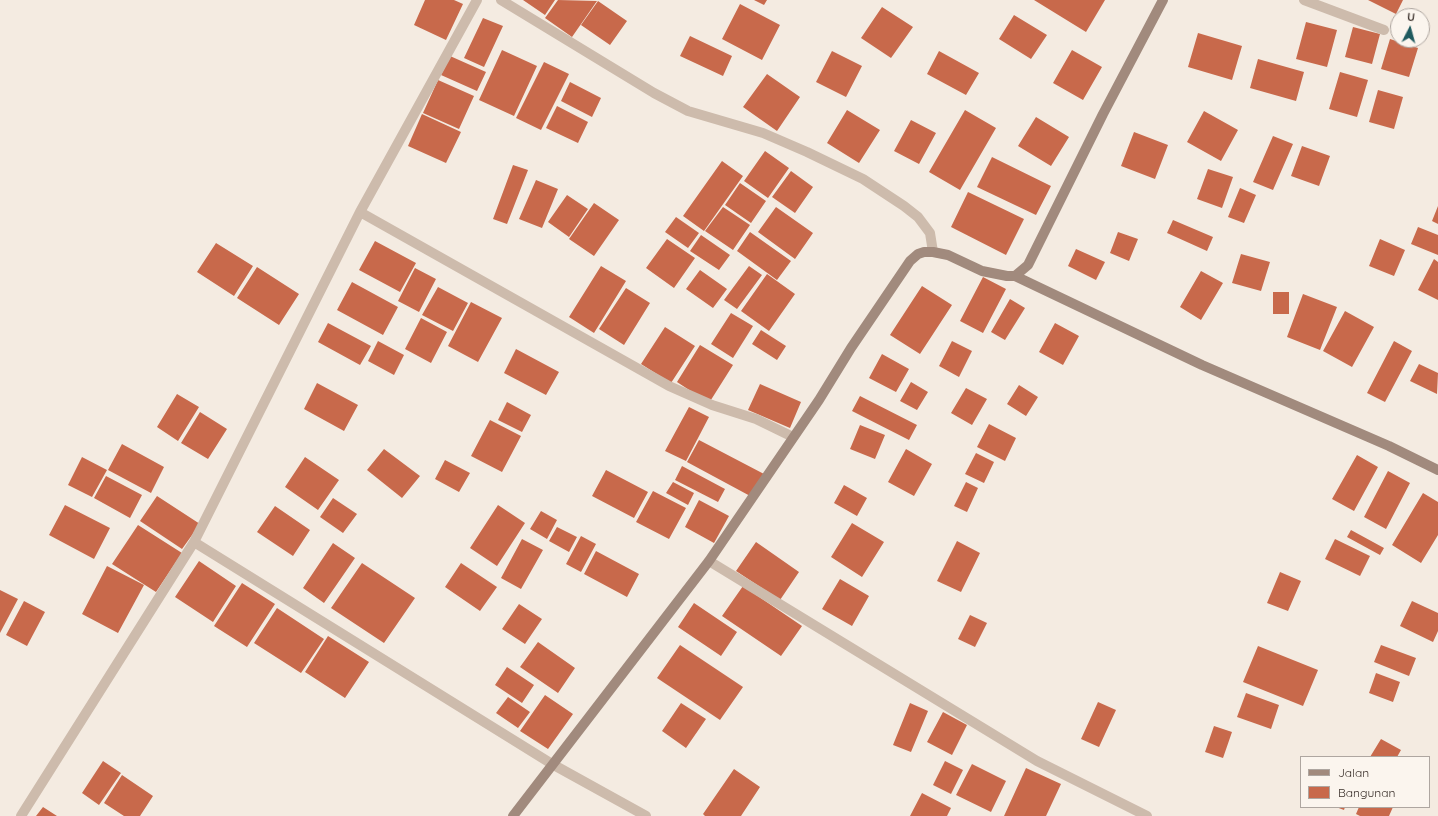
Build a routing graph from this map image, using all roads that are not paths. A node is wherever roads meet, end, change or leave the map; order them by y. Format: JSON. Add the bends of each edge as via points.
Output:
{"nodes":[{"id":1,"x":477,"y":0,"type":"edge"},
{"id":2,"x":501,"y":0,"type":"edge"},
{"id":3,"x":1163,"y":0,"type":"edge"},
{"id":4,"x":1304,"y":0,"type":"edge"},
{"id":5,"x":1384,"y":30,"type":"dead end"},
{"id":6,"x":360,"y":212,"type":"junction"},
{"id":7,"x":934,"y":252,"type":"junction"},
{"id":8,"x":1015,"y":276,"type":"junction"},
{"id":9,"x":793,"y":437,"type":"junction"},
{"id":10,"x":1438,"y":470,"type":"edge"},
{"id":11,"x":194,"y":542,"type":"junction"},
{"id":12,"x":709,"y":561,"type":"junction"},
{"id":13,"x":552,"y":764,"type":"junction"},
{"id":14,"x":21,"y":816,"type":"edge"},
{"id":15,"x":513,"y":816,"type":"edge"},
{"id":16,"x":646,"y":816,"type":"edge"},
{"id":17,"x":1147,"y":816,"type":"edge"}],
"edges":[{"from":1,"to":6,"type":"street"},
{"from":2,"to":7,"type":"street","via":[[654,93],[688,110],[763,133],[863,179],[918,217],[930,233]]},
{"from":3,"to":8,"type":"street","via":[[1103,114],[1036,251],[1028,265]]},
{"from":4,"to":5,"type":"street"},
{"from":6,"to":9,"type":"street","via":[[679,391],[756,419]]},
{"from":6,"to":11,"type":"street"},
{"from":7,"to":8,"type":"street","via":[[948,255],[982,271]]},
{"from":7,"to":9,"type":"street","via":[[918,254],[910,261]]},
{"from":8,"to":10,"type":"street","via":[[1202,364]]},
{"from":9,"to":12,"type":"street"},
{"from":11,"to":13,"type":"street"},
{"from":11,"to":14,"type":"street"},
{"from":12,"to":13,"type":"street"},
{"from":12,"to":17,"type":"street","via":[[1037,761]]},
{"from":13,"to":15,"type":"street"},
{"from":13,"to":16,"type":"street"}]}
